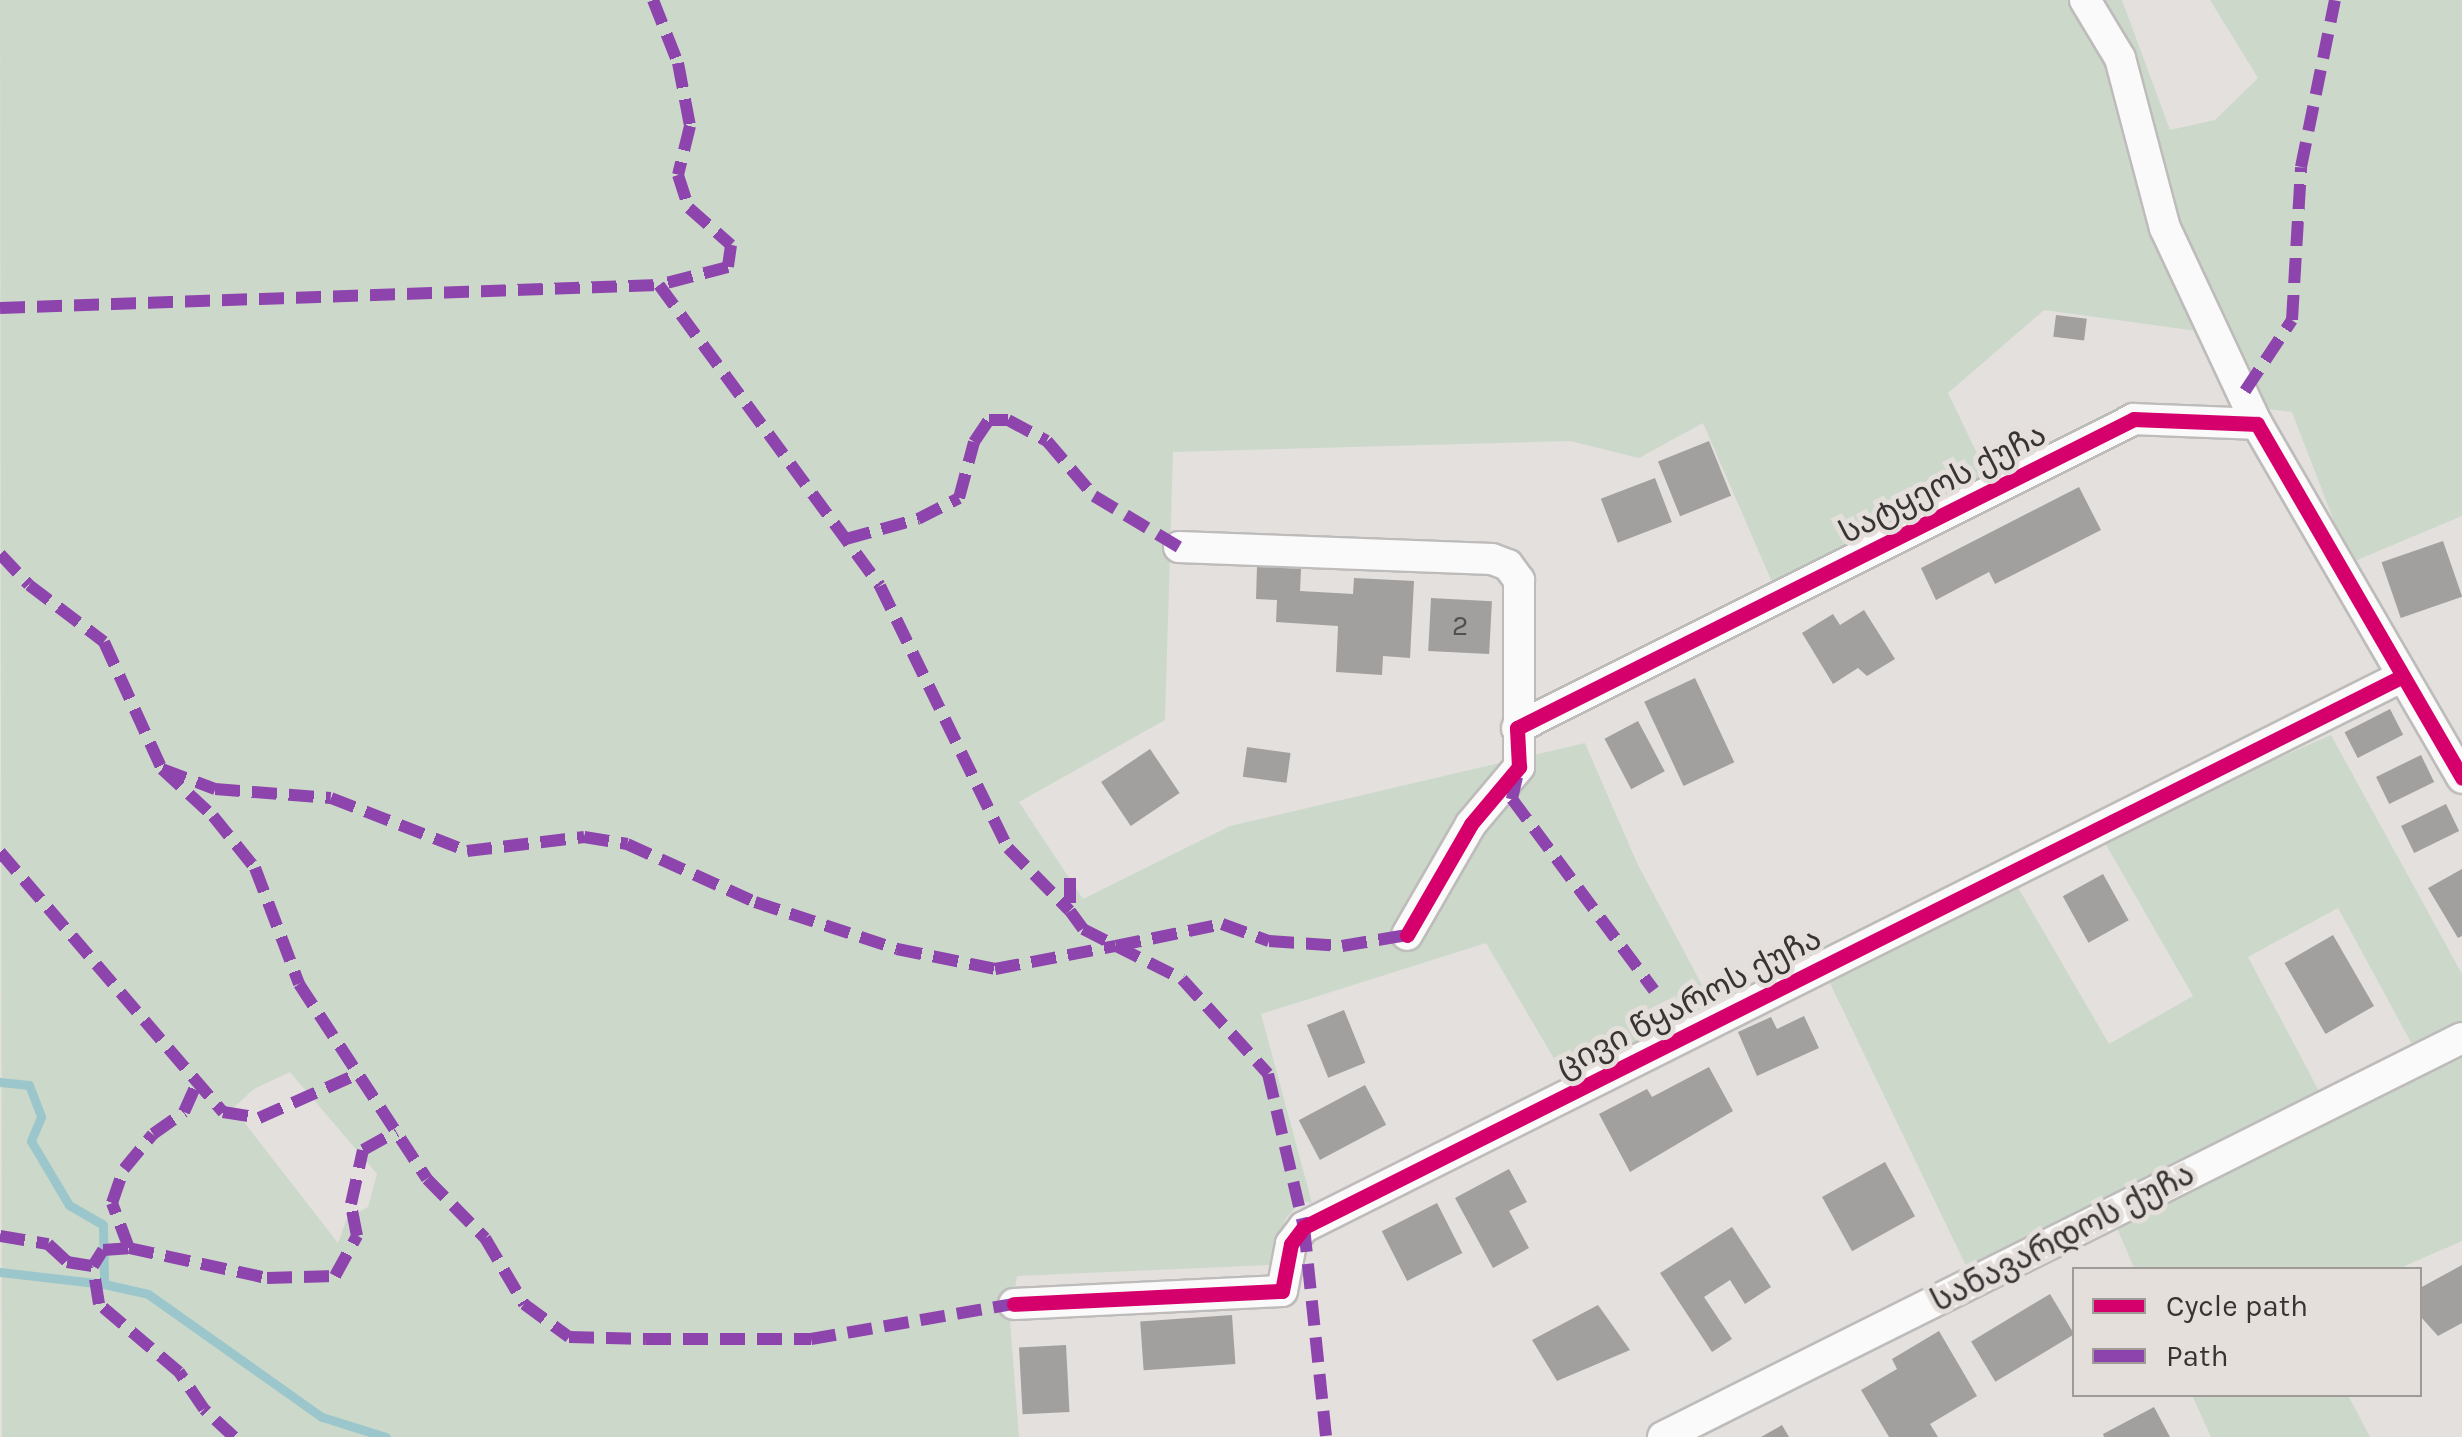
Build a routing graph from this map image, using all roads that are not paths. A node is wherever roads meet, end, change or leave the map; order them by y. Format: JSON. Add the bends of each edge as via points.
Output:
{"nodes":[{"id":1,"x":2086,"y":0,"type":"edge"},
{"id":2,"x":2257,"y":424,"type":"junction"},
{"id":3,"x":1179,"y":547,"type":"dead end"},
{"id":4,"x":2401,"y":677,"type":"junction"},
{"id":5,"x":1516,"y":728,"type":"junction"},
{"id":6,"x":2462,"y":778,"type":"edge"},
{"id":7,"x":1407,"y":935,"type":"dead end"},
{"id":8,"x":2462,"y":1038,"type":"edge"},
{"id":9,"x":1014,"y":1304,"type":"dead end"},
{"id":10,"x":1663,"y":1437,"type":"edge"}],
"edges":[{"from":1,"to":2,"type":"street","via":[[2120,58],[2165,228]]},
{"from":2,"to":4,"type":"street"},
{"from":2,"to":5,"type":"street","name":"სატყეოს ქუჩა","via":[[2134,419]]},
{"from":3,"to":5,"type":"street","via":[[1508,564],[1518,580]]},
{"from":4,"to":6,"type":"street"},
{"from":4,"to":9,"type":"street","name":"ცივი წყაროს ქუჩა","via":[[1304,1227],[1290,1244],[1282,1291]]},
{"from":5,"to":7,"type":"street","via":[[1519,767],[1470,824]]},
{"from":8,"to":10,"type":"street","name":"სანავარდოს ქუჩა"}]}
